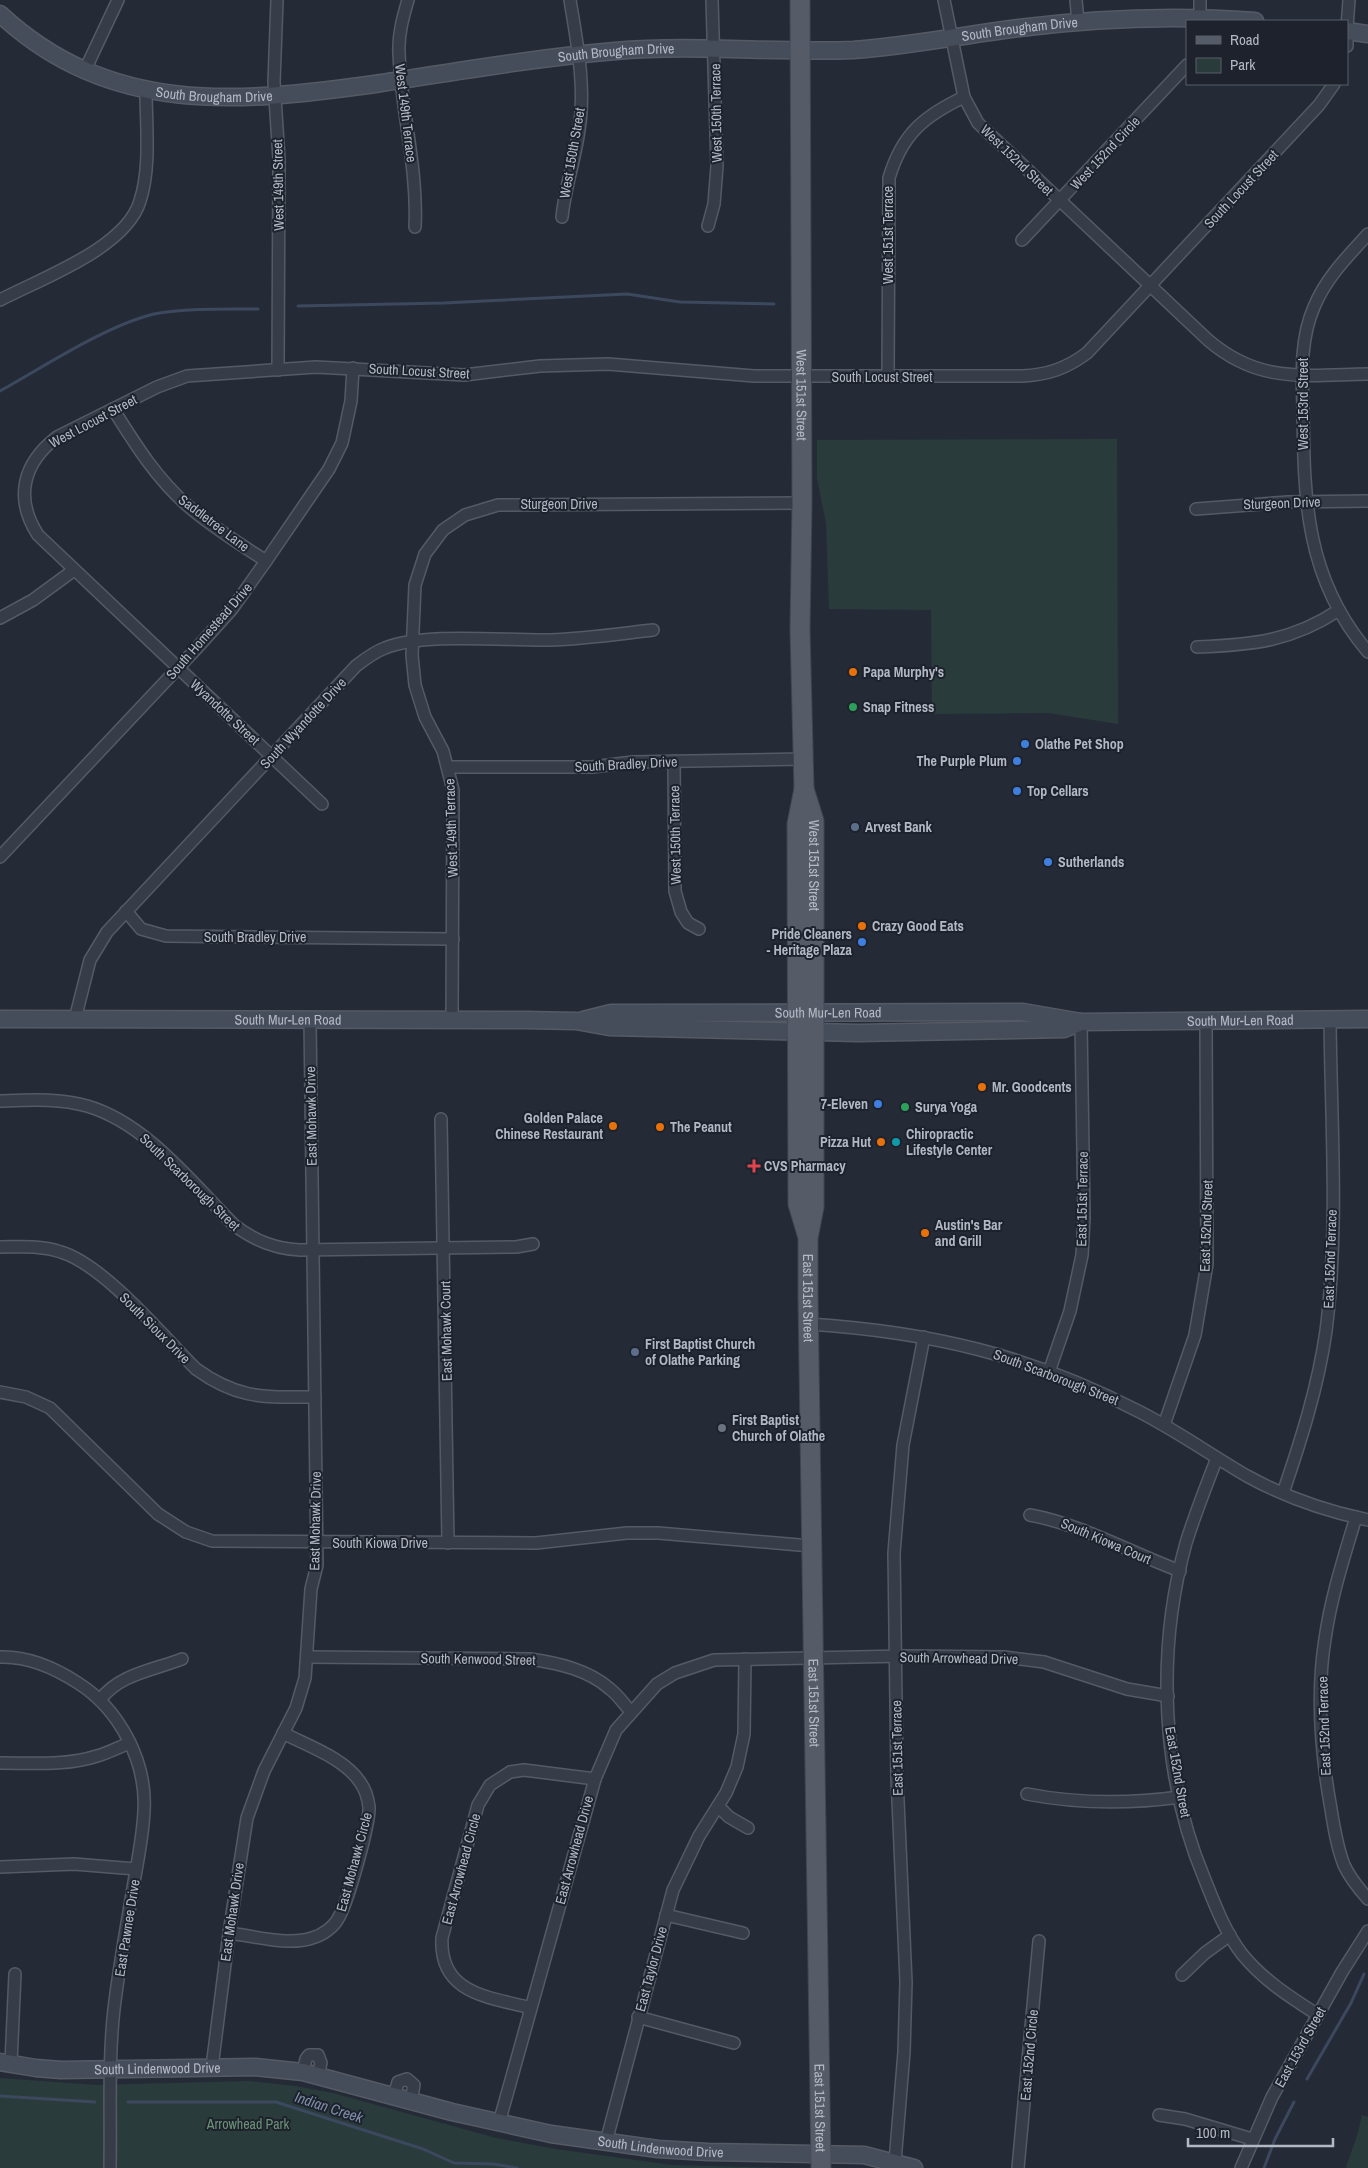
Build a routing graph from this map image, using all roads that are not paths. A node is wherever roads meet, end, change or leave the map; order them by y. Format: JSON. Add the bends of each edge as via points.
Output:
{"nodes":[{"id":1,"x":118,"y":0,"type":"edge"},
{"id":2,"x":277,"y":0,"type":"edge"},
{"id":3,"x":408,"y":0,"type":"edge"},
{"id":4,"x":570,"y":0,"type":"edge"},
{"id":5,"x":712,"y":0,"type":"edge"},
{"id":6,"x":800,"y":0,"type":"edge"},
{"id":7,"x":944,"y":0,"type":"edge"},
{"id":8,"x":1076,"y":0,"type":"edge"},
{"id":9,"x":1200,"y":0,"type":"edge"},
{"id":10,"x":1349,"y":0,"type":"edge"},
{"id":11,"x":0,"y":14,"type":"edge"},
{"id":12,"x":1200,"y":20,"type":"edge"},
{"id":13,"x":1348,"y":20,"type":"edge"},
{"id":14,"x":1078,"y":22,"type":"junction"},
{"id":15,"x":1348,"y":32,"type":"edge"},
{"id":16,"x":1368,"y":34,"type":"edge"},
{"id":17,"x":952,"y":39,"type":"junction"},
{"id":18,"x":714,"y":50,"type":"junction"},
{"id":19,"x":800,"y":50,"type":"junction"},
{"id":20,"x":578,"y":55,"type":"junction"},
{"id":21,"x":1186,"y":66,"type":"edge"},
{"id":22,"x":85,"y":70,"type":"junction"},
{"id":23,"x":402,"y":80,"type":"junction"},
{"id":24,"x":1333,"y":85,"type":"edge"},
{"id":25,"x":146,"y":90,"type":"junction"},
{"id":26,"x":275,"y":96,"type":"junction"},
{"id":27,"x":964,"y":97,"type":"junction"},
{"id":28,"x":1060,"y":201,"type":"junction"},
{"id":29,"x":562,"y":217,"type":"dead end"},
{"id":30,"x":708,"y":226,"type":"dead end"},
{"id":31,"x":415,"y":227,"type":"dead end"},
{"id":32,"x":1368,"y":234,"type":"edge"},
{"id":33,"x":1022,"y":240,"type":"dead end"},
{"id":34,"x":1151,"y":285,"type":"junction"},
{"id":35,"x":0,"y":300,"type":"edge"},
{"id":36,"x":353,"y":368,"type":"junction"},
{"id":37,"x":278,"y":370,"type":"junction"},
{"id":38,"x":1368,"y":374,"type":"edge"},
{"id":39,"x":1302,"y":375,"type":"junction"},
{"id":40,"x":888,"y":376,"type":"junction"},
{"id":41,"x":802,"y":377,"type":"junction"},
{"id":42,"x":113,"y":409,"type":"junction"},
{"id":43,"x":1368,"y":501,"type":"edge"},
{"id":44,"x":1305,"y":502,"type":"junction"},
{"id":45,"x":802,"y":503,"type":"junction"},
{"id":46,"x":1196,"y":509,"type":"dead end"},
{"id":47,"x":266,"y":561,"type":"junction"},
{"id":48,"x":74,"y":570,"type":"junction"},
{"id":49,"x":1339,"y":610,"type":"junction"},
{"id":50,"x":0,"y":618,"type":"edge"},
{"id":51,"x":653,"y":630,"type":"dead end"},
{"id":52,"x":413,"y":642,"type":"junction"},
{"id":53,"x":1197,"y":646,"type":"dead end"},
{"id":54,"x":1368,"y":652,"type":"edge"},
{"id":55,"x":178,"y":668,"type":"junction"},
{"id":56,"x":272,"y":756,"type":"junction"},
{"id":57,"x":803,"y":759,"type":"junction"},
{"id":58,"x":674,"y":761,"type":"junction"},
{"id":59,"x":448,"y":767,"type":"junction"},
{"id":60,"x":322,"y":804,"type":"dead end"},
{"id":61,"x":0,"y":857,"type":"edge"},
{"id":62,"x":126,"y":911,"type":"junction"},
{"id":63,"x":699,"y":929,"type":"dead end"},
{"id":64,"x":453,"y":939,"type":"junction"},
{"id":65,"x":988,"y":1013,"type":"junction"},
{"id":66,"x":0,"y":1019,"type":"edge"},
{"id":67,"x":75,"y":1019,"type":"junction"},
{"id":68,"x":1368,"y":1019,"type":"edge"},
{"id":69,"x":310,"y":1020,"type":"junction"},
{"id":70,"x":452,"y":1020,"type":"junction"},
{"id":71,"x":1330,"y":1020,"type":"junction"},
{"id":72,"x":805,"y":1022,"type":"junction"},
{"id":73,"x":1081,"y":1022,"type":"junction"},
{"id":74,"x":1206,"y":1022,"type":"junction"},
{"id":75,"x":920,"y":1032,"type":"junction"},
{"id":76,"x":0,"y":1100,"type":"edge"},
{"id":77,"x":441,"y":1119,"type":"dead end"},
{"id":78,"x":533,"y":1244,"type":"dead end"},
{"id":79,"x":0,"y":1246,"type":"edge"},
{"id":80,"x":445,"y":1248,"type":"junction"},
{"id":81,"x":313,"y":1250,"type":"junction"},
{"id":82,"x":808,"y":1324,"type":"junction"},
{"id":83,"x":924,"y":1337,"type":"junction"},
{"id":84,"x":1049,"y":1372,"type":"junction"},
{"id":85,"x":0,"y":1392,"type":"edge"},
{"id":86,"x":315,"y":1397,"type":"junction"},
{"id":87,"x":1164,"y":1425,"type":"junction"},
{"id":88,"x":1218,"y":1458,"type":"junction"},
{"id":89,"x":1283,"y":1493,"type":"junction"},
{"id":90,"x":1030,"y":1515,"type":"dead end"},
{"id":91,"x":1356,"y":1517,"type":"junction"},
{"id":92,"x":1368,"y":1520,"type":"edge"},
{"id":93,"x":318,"y":1542,"type":"junction"},
{"id":94,"x":448,"y":1543,"type":"junction"},
{"id":95,"x":811,"y":1546,"type":"junction"},
{"id":96,"x":1180,"y":1572,"type":"junction"},
{"id":97,"x":895,"y":1656,"type":"junction"},
{"id":98,"x":0,"y":1657,"type":"edge"},
{"id":99,"x":307,"y":1657,"type":"junction"},
{"id":100,"x":813,"y":1657,"type":"junction"},
{"id":101,"x":182,"y":1659,"type":"dead end"},
{"id":102,"x":745,"y":1659,"type":"junction"},
{"id":103,"x":1168,"y":1696,"type":"junction"},
{"id":104,"x":100,"y":1700,"type":"junction"},
{"id":105,"x":631,"y":1712,"type":"junction"},
{"id":106,"x":283,"y":1733,"type":"junction"},
{"id":107,"x":130,"y":1743,"type":"junction"},
{"id":108,"x":0,"y":1763,"type":"edge"},
{"id":109,"x":594,"y":1779,"type":"junction"},
{"id":110,"x":1027,"y":1794,"type":"dead end"},
{"id":111,"x":1180,"y":1797,"type":"junction"},
{"id":112,"x":718,"y":1806,"type":"junction"},
{"id":113,"x":748,"y":1828,"type":"dead end"},
{"id":114,"x":0,"y":1868,"type":"edge"},
{"id":115,"x":136,"y":1869,"type":"junction"},
{"id":116,"x":1368,"y":1899,"type":"edge"},
{"id":117,"x":666,"y":1915,"type":"junction"},
{"id":118,"x":1368,"y":1932,"type":"edge"},
{"id":119,"x":229,"y":1933,"type":"junction"},
{"id":120,"x":743,"y":1933,"type":"dead end"},
{"id":121,"x":1230,"y":1935,"type":"junction"},
{"id":122,"x":1039,"y":1941,"type":"dead end"},
{"id":123,"x":15,"y":1974,"type":"dead end"},
{"id":124,"x":1182,"y":1975,"type":"dead end"},
{"id":125,"x":531,"y":2008,"type":"junction"},
{"id":126,"x":1318,"y":2015,"type":"junction"},
{"id":127,"x":638,"y":2017,"type":"junction"},
{"id":128,"x":734,"y":2043,"type":"dead end"},
{"id":129,"x":6,"y":2062,"type":"edge"},
{"id":130,"x":212,"y":2067,"type":"junction"},
{"id":131,"x":112,"y":2071,"type":"junction"},
{"id":132,"x":1159,"y":2115,"type":"dead end"},
{"id":133,"x":499,"y":2123,"type":"junction"},
{"id":134,"x":1252,"y":2139,"type":"junction"},
{"id":135,"x":606,"y":2142,"type":"junction"},
{"id":136,"x":821,"y":2161,"type":"edge"},
{"id":137,"x":895,"y":2162,"type":"junction"},
{"id":138,"x":110,"y":2168,"type":"edge"},
{"id":139,"x":914,"y":2168,"type":"edge"},
{"id":140,"x":1018,"y":2168,"type":"edge"},
{"id":141,"x":1241,"y":2168,"type":"edge"}],
"edges":[{"from":1,"to":22,"type":"street"},
{"from":2,"to":26,"type":"street","name":"West 149th Street"},
{"from":3,"to":23,"type":"street","name":"West 149th Terrace","via":[[399,52]]},
{"from":4,"to":20,"type":"street","name":"West 150th Street"},
{"from":5,"to":18,"type":"street","name":"West 150th Terrace"},
{"from":6,"to":19,"type":"main road","name":"West 151st Street"},
{"from":7,"to":17,"type":"street","name":"West 152nd Street"},
{"from":8,"to":14,"type":"street"},
{"from":9,"to":12,"type":"street"},
{"from":10,"to":13,"type":"street"},
{"from":11,"to":22,"type":"street","name":"South Brougham Drive","via":[[55,56]]},
{"from":12,"to":14,"type":"street","name":"South Brougham Drive","via":[[1130,18]]},
{"from":14,"to":17,"type":"street","name":"South Brougham Drive"},
{"from":15,"to":16,"type":"street"},
{"from":17,"to":19,"type":"street","name":"South Brougham Drive","via":[[853,50]]},
{"from":17,"to":27,"type":"street","name":"West 152nd Street"},
{"from":18,"to":19,"type":"street","name":"South Brougham Drive"},
{"from":18,"to":20,"type":"street","name":"South Brougham Drive","via":[[651,49]]},
{"from":18,"to":30,"type":"street","name":"West 150th Terrace","via":[[717,180]]},
{"from":19,"to":41,"type":"main road","name":"West 151st Street"},
{"from":20,"to":23,"type":"street","name":"South Brougham Drive"},
{"from":20,"to":29,"type":"street","name":"West 150th Street","via":[[582,86],[580,129]]},
{"from":21,"to":28,"type":"street","name":"West 152nd Circle"},
{"from":22,"to":25,"type":"street","name":"South Brougham Drive"},
{"from":23,"to":26,"type":"street","name":"South Brougham Drive"},
{"from":23,"to":31,"type":"street","name":"West 149th Terrace","via":[[412,156]]},
{"from":24,"to":34,"type":"street","name":"South Locust Street","via":[[1319,105]]},
{"from":25,"to":26,"type":"street","name":"South Brougham Drive","via":[[204,98]]},
{"from":25,"to":35,"type":"street","via":[[144,184],[137,210],[108,244]]},
{"from":26,"to":37,"type":"street","name":"West 149th Street","via":[[279,159]]},
{"from":27,"to":28,"type":"street","name":"West 152nd Street","via":[[978,123]]},
{"from":27,"to":40,"type":"street","name":"West 151st Terrace","via":[[940,108],[916,127],[900,149],[889,178]]},
{"from":28,"to":33,"type":"street","name":"West 152nd Circle"},
{"from":28,"to":34,"type":"street","name":"West 152nd Street"},
{"from":32,"to":39,"type":"street","name":"West 153rd Street","via":[[1333,273],[1313,307],[1306,329]]},
{"from":34,"to":39,"type":"street","name":"West 152nd Street","via":[[1221,351],[1237,361],[1272,373]]},
{"from":34,"to":40,"type":"street","name":"South Locust Street","via":[[1087,353],[1072,364],[1052,372],[1022,376]]},
{"from":36,"to":37,"type":"street","name":"South Locust Street"},
{"from":36,"to":41,"type":"street","name":"South Locust Street","via":[[464,375],[540,366],[608,364],[710,374]]},
{"from":36,"to":47,"type":"street","name":"South Homestead Drive","via":[[352,401],[342,443],[325,476]]},
{"from":37,"to":42,"type":"street","name":"West Locust Street","via":[[187,376],[156,387]]},
{"from":38,"to":39,"type":"street","name":"West 152nd Street"},
{"from":39,"to":44,"type":"street","name":"West 153rd Street"},
{"from":40,"to":41,"type":"street","name":"South Locust Street"},
{"from":41,"to":45,"type":"main road","name":"West 151st Street"},
{"from":42,"to":47,"type":"street","name":"Saddletree Lane","via":[[137,448],[169,488],[212,525]]},
{"from":42,"to":48,"type":"street","name":"West Locust Street","via":[[43,448],[33,461],[26,483],[24,499],[33,527]]},
{"from":43,"to":44,"type":"street","name":"Sturgeon Drive"},
{"from":44,"to":46,"type":"street","name":"Sturgeon Drive"},
{"from":44,"to":49,"type":"street","name":"West 153rd Street","via":[[1319,563]]},
{"from":45,"to":52,"type":"street","name":"Sturgeon Drive","via":[[513,504],[477,509],[443,530],[425,554],[415,585]]},
{"from":45,"to":57,"type":"main road","name":"West 151st Street"},
{"from":47,"to":55,"type":"street","name":"South Homestead Drive","via":[[232,609]]},
{"from":48,"to":50,"type":"street","via":[[33,600]]},
{"from":48,"to":55,"type":"street","name":"West Locust Street"},
{"from":49,"to":53,"type":"street","via":[[1314,626],[1283,638],[1253,644]]},
{"from":49,"to":54,"type":"street","name":"West 153rd Street"},
{"from":51,"to":52,"type":"street","name":"South Wyandotte Drive","via":[[587,638]]},
{"from":52,"to":56,"type":"street","name":"South Wyandotte Drive","via":[[388,647],[356,666]]},
{"from":52,"to":59,"type":"street","name":"West 149th Terrace","via":[[413,669],[419,703]]},
{"from":55,"to":56,"type":"street","name":"Wyandotte Street"},
{"from":55,"to":61,"type":"street","name":"South Homestead Drive"},
{"from":56,"to":60,"type":"street","name":"Wyandotte Street"},
{"from":56,"to":62,"type":"street","name":"South Wyandotte Drive"},
{"from":57,"to":58,"type":"street","name":"South Bradley Drive"},
{"from":57,"to":72,"type":"main road","name":"West 151st Street","via":[[804,789],[797,824]]},
{"from":58,"to":59,"type":"street","name":"South Bradley Drive","via":[[592,767]]},
{"from":58,"to":63,"type":"street","name":"West 150th Terrace","via":[[675,891],[681,912],[688,923]]},
{"from":59,"to":64,"type":"street","name":"West 149th Terrace","via":[[453,809]]},
{"from":62,"to":64,"type":"street","name":"South Bradley Drive","via":[[141,929],[166,936]]},
{"from":62,"to":67,"type":"street","name":"South Wyandotte Drive","via":[[107,932],[90,960]]},
{"from":64,"to":70,"type":"street","name":"West 149th Terrace"},
{"from":65,"to":72,"type":"street","name":"South Mur-Len Road"},
{"from":65,"to":73,"type":"street","name":"South Mur-Len Road","via":[[1023,1012]]},
{"from":65,"to":75,"type":"street","via":[[981,1022],[946,1022]]},
{"from":66,"to":67,"type":"street","name":"South Mur-Len Road"},
{"from":67,"to":69,"type":"street","name":"South Mur-Len Road"},
{"from":68,"to":71,"type":"street","name":"South Mur-Len Road"},
{"from":69,"to":70,"type":"street","name":"South Mur-Len Road"},
{"from":69,"to":81,"type":"street","name":"East Mohawk Drive"},
{"from":70,"to":72,"type":"street","name":"South Mur-Len Road","via":[[576,1021],[609,1027]]},
{"from":71,"to":74,"type":"street","name":"South Mur-Len Road"},
{"from":71,"to":89,"type":"street","name":"East 152nd Terrace","via":[[1333,1244],[1330,1289],[1319,1372]]},
{"from":72,"to":75,"type":"street","name":"South Mur-Len Road"},
{"from":72,"to":82,"type":"main road","name":"East 151st Street","via":[[798,1204],[808,1238]]},
{"from":73,"to":74,"type":"street","name":"South Mur-Len Road"},
{"from":73,"to":75,"type":"street","name":"South Mur-Len Road","via":[[1064,1029]]},
{"from":73,"to":84,"type":"street","name":"East 151st Terrace","via":[[1082,1255],[1070,1311]]},
{"from":74,"to":87,"type":"street","name":"East 152nd Street","via":[[1207,1264],[1195,1336]]},
{"from":76,"to":81,"type":"street","name":"South Scarborough Street","via":[[60,1100],[103,1112],[124,1122],[142,1135],[234,1226],[273,1247]]},
{"from":77,"to":80,"type":"street","name":"East Mohawk Court"},
{"from":78,"to":80,"type":"street","name":"South Scarborough Street"},
{"from":79,"to":86,"type":"street","name":"South Sioux Drive","via":[[50,1249],[83,1261],[103,1276],[196,1369],[213,1381],[256,1396]]},
{"from":80,"to":81,"type":"street","name":"South Scarborough Street"},
{"from":80,"to":94,"type":"street","name":"East Mohawk Court"},
{"from":81,"to":86,"type":"street","name":"East Mohawk Drive"},
{"from":82,"to":83,"type":"street","name":"South Scarborough Street","via":[[884,1330]]},
{"from":82,"to":95,"type":"main road","name":"East 151st Street"},
{"from":83,"to":84,"type":"street","name":"South Scarborough Street","via":[[975,1347]]},
{"from":83,"to":97,"type":"street","name":"East 151st Terrace","via":[[903,1445],[898,1490],[894,1553]]},
{"from":84,"to":87,"type":"street","name":"South Scarborough Street","via":[[1108,1396]]},
{"from":85,"to":93,"type":"street","name":"South Kiowa Drive","via":[[26,1397],[50,1408],[158,1514],[186,1532],[224,1542]]},
{"from":86,"to":93,"type":"street","name":"East Mohawk Drive"},
{"from":87,"to":88,"type":"street","name":"South Scarborough Street"},
{"from":88,"to":89,"type":"street","name":"South Scarborough Street","via":[[1248,1477]]},
{"from":88,"to":96,"type":"street","name":"East 152nd Street","via":[[1193,1521]]},
{"from":89,"to":91,"type":"street","name":"South Scarborough Street","via":[[1320,1508]]},
{"from":90,"to":96,"type":"street","name":"South Kiowa Court","via":[[1079,1527]]},
{"from":91,"to":92,"type":"street","name":"South Scarborough Street"},
{"from":91,"to":116,"type":"street","name":"East 152nd Terrace","via":[[1324,1640],[1320,1705],[1322,1750],[1336,1839],[1351,1879]]},
{"from":93,"to":94,"type":"street","name":"South Kiowa Drive"},
{"from":93,"to":99,"type":"street","name":"East Mohawk Drive"},
{"from":94,"to":95,"type":"street","name":"South Kiowa Drive","via":[[536,1543],[658,1533]]},
{"from":95,"to":100,"type":"main road","name":"East 151st Street"},
{"from":96,"to":103,"type":"street","name":"East 152nd Street","via":[[1171,1628]]},
{"from":97,"to":100,"type":"street","name":"South Arrowhead Drive"},
{"from":97,"to":103,"type":"street","name":"South Arrowhead Drive","via":[[1028,1659],[1127,1688]]},
{"from":97,"to":137,"type":"street","name":"East 151st Terrace","via":[[906,1982]]},
{"from":98,"to":104,"type":"street","name":"East Pawnee Drive","via":[[32,1661],[57,1670]]},
{"from":99,"to":105,"type":"street","name":"South Kenwood Street","via":[[530,1659],[552,1662],[591,1676],[610,1688]]},
{"from":99,"to":106,"type":"street","name":"East Mohawk Drive","via":[[300,1695]]},
{"from":100,"to":102,"type":"street","name":"South Arrowhead Drive"},
{"from":100,"to":136,"type":"main road","name":"East 151st Street"},
{"from":101,"to":104,"type":"street","via":[[114,1685]]},
{"from":102,"to":105,"type":"street","name":"East Arrowhead Drive","via":[[714,1660],[675,1672],[656,1684]]},
{"from":102,"to":112,"type":"street","name":"East Taylor Drive","via":[[744,1734],[736,1766]]},
{"from":103,"to":111,"type":"street","name":"East 152nd Street","via":[[1171,1751]]},
{"from":104,"to":107,"type":"street","name":"East Pawnee Drive"},
{"from":105,"to":109,"type":"street","name":"East Arrowhead Drive","via":[[616,1730]]},
{"from":106,"to":119,"type":"street","name":"East Mohawk Drive","via":[[247,1818]]},
{"from":106,"to":119,"type":"street","name":"East Mohawk Circle","via":[[344,1766],[362,1784],[367,1796],[368,1820],[349,1891],[339,1918],[325,1932],[313,1938],[284,1940]]},
{"from":107,"to":108,"type":"street","via":[[78,1760]]},
{"from":107,"to":115,"type":"street","name":"East Pawnee Drive","via":[[144,1792]]},
{"from":109,"to":125,"type":"street","name":"East Arrowhead Drive"},
{"from":109,"to":125,"type":"street","name":"East Arrowhead Circle","via":[[524,1770],[510,1772],[490,1785],[478,1805],[442,1938],[445,1966],[451,1976],[471,1992]]},
{"from":110,"to":111,"type":"street","via":[[1056,1800],[1107,1803]]},
{"from":111,"to":121,"type":"street","name":"East 152nd Street","via":[[1191,1844]]},
{"from":112,"to":113,"type":"street"},
{"from":112,"to":117,"type":"street","name":"East Taylor Drive","via":[[682,1869]]},
{"from":114,"to":115,"type":"street","via":[[74,1864]]},
{"from":115,"to":131,"type":"street","name":"East Pawnee Drive","via":[[114,2009]]},
{"from":117,"to":120,"type":"street"},
{"from":117,"to":127,"type":"street","name":"East Taylor Drive"},
{"from":118,"to":126,"type":"street","name":"East 153rd Street"},
{"from":119,"to":130,"type":"street","name":"East Mohawk Drive"},
{"from":121,"to":124,"type":"street"},
{"from":121,"to":126,"type":"street","name":"East 152nd Street","via":[[1267,1980]]},
{"from":122,"to":140,"type":"street","name":"East 152nd Circle"},
{"from":123,"to":129,"type":"street","name":"South Lindenwood Drive"},
{"from":125,"to":133,"type":"street","name":"East Arrowhead Drive"},
{"from":126,"to":134,"type":"street","name":"East 153rd Street"},
{"from":127,"to":128,"type":"street"},
{"from":127,"to":135,"type":"street","name":"East Taylor Drive"},
{"from":129,"to":131,"type":"street","name":"South Lindenwood Drive","via":[[36,2068]]},
{"from":130,"to":131,"type":"street","name":"South Lindenwood Drive"},
{"from":130,"to":133,"type":"street","name":"South Lindenwood Drive","via":[[254,2067],[311,2074]]},
{"from":131,"to":138,"type":"street","name":"East Pawnee Drive"},
{"from":132,"to":134,"type":"street","via":[[1185,2119]]},
{"from":133,"to":135,"type":"street","name":"South Lindenwood Drive"},
{"from":134,"to":141,"type":"street","name":"East 153rd Street"},
{"from":135,"to":136,"type":"street","name":"South Lindenwood Drive"},
{"from":136,"to":137,"type":"street","name":"South Lindenwood Drive","via":[[873,2156]]},
{"from":137,"to":139,"type":"street","name":"South Lindenwood Drive"}]}
